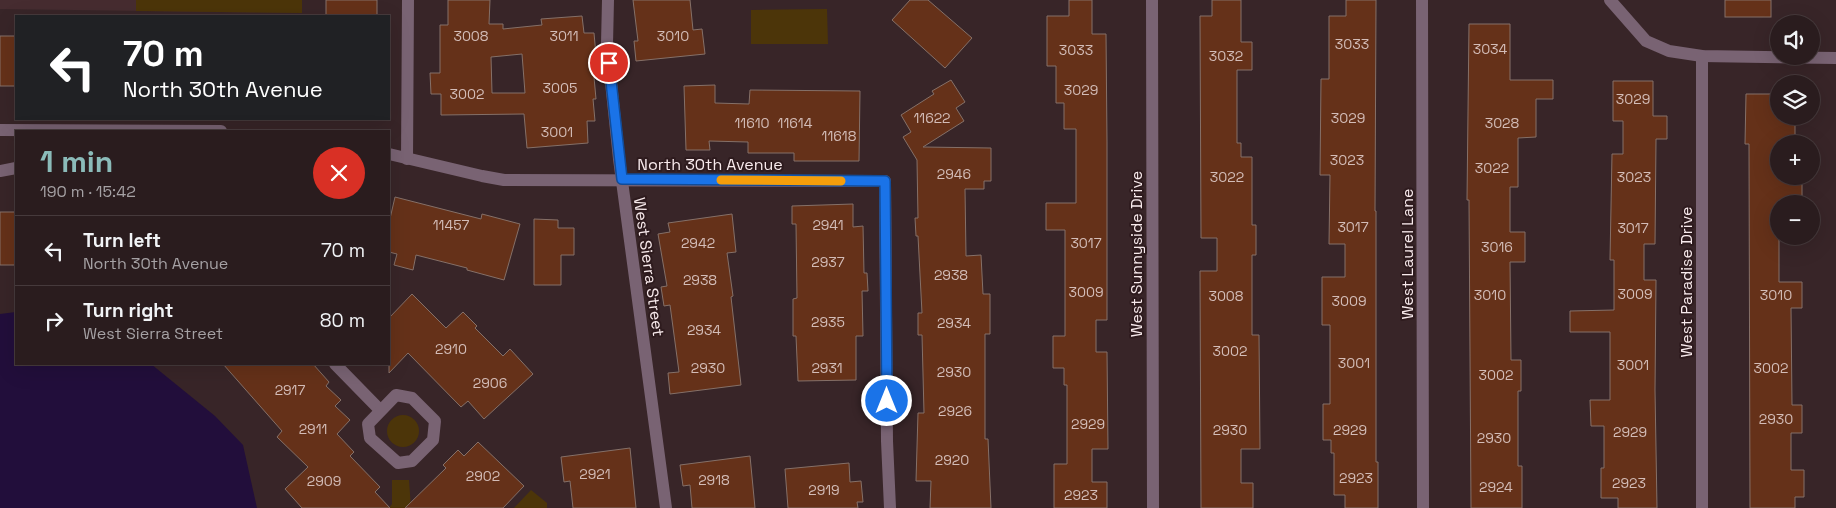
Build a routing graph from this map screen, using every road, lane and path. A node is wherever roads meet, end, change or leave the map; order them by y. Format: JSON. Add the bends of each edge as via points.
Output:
{"nodes":[{"id":1,"x":408,"y":0,"type":"edge"},
{"id":2,"x":608,"y":0,"type":"edge"},
{"id":3,"x":1152,"y":0,"type":"edge"},
{"id":4,"x":1422,"y":0,"type":"edge"},
{"id":5,"x":1610,"y":0,"type":"edge"},
{"id":6,"x":1702,"y":56,"type":"junction"},
{"id":7,"x":1836,"y":58,"type":"edge"},
{"id":8,"x":0,"y":130,"type":"edge"},
{"id":9,"x":15,"y":130,"type":"edge"},
{"id":10,"x":390,"y":154,"type":"edge"},
{"id":11,"x":407,"y":160,"type":"junction"},
{"id":12,"x":15,"y":168,"type":"edge"},
{"id":13,"x":0,"y":171,"type":"edge"},
{"id":14,"x":622,"y":179,"type":"junction"},
{"id":15,"x":336,"y":365,"type":"edge"},
{"id":16,"x":380,"y":410,"type":"junction"},
{"id":17,"x":666,"y":508,"type":"edge"},
{"id":18,"x":890,"y":508,"type":"edge"},
{"id":19,"x":1153,"y":508,"type":"edge"},
{"id":20,"x":1423,"y":508,"type":"edge"},
{"id":21,"x":1702,"y":508,"type":"edge"}],
"edges":[{"from":1,"to":11,"type":"street"},
{"from":2,"to":14,"type":"street","name":"West Sierra Street","via":[[607,44]]},
{"from":3,"to":19,"type":"street","name":"West Sunnyside Drive"},
{"from":4,"to":20,"type":"street","name":"West Laurel Lane"},
{"from":5,"to":6,"type":"street","via":[[1646,41],[1670,51]]},
{"from":6,"to":7,"type":"street"},
{"from":6,"to":21,"type":"street","name":"West Paradise Drive"},
{"from":8,"to":9,"type":"street"},
{"from":10,"to":11,"type":"street","name":"North 30th Avenue"},
{"from":11,"to":14,"type":"street","name":"North 30th Avenue","via":[[504,180]]},
{"from":12,"to":13,"type":"street"},
{"from":14,"to":17,"type":"street","name":"West Sierra Street"},
{"from":14,"to":18,"type":"street","name":"North 30th Avenue","via":[[885,181]]},
{"from":15,"to":16,"type":"street"},
{"from":16,"to":16,"type":"street","via":[[368,424],[370,438],[398,463],[412,461],[433,440],[435,421],[412,398],[396,395]]}]}
